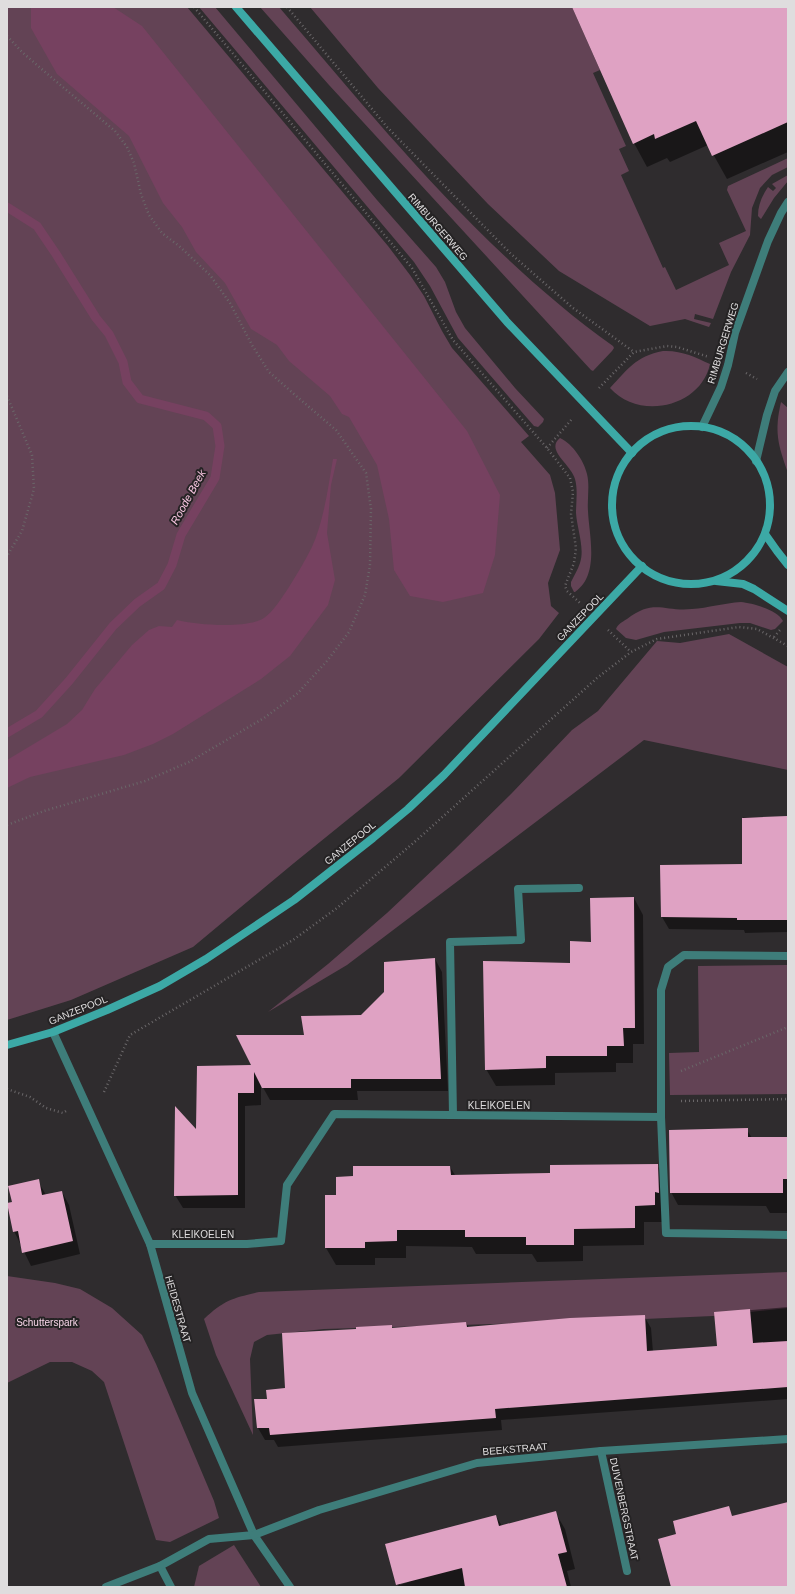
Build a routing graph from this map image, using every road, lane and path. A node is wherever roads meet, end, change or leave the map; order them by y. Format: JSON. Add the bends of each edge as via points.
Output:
{"nodes":[{"id":1,"x":194,"y":7,"type":"edge"},
{"id":2,"x":236,"y":7,"type":"edge"},
{"id":3,"x":287,"y":7,"type":"edge"},
{"id":4,"x":7,"y":36,"type":"edge"},
{"id":5,"x":788,"y":202,"type":"edge"},
{"id":6,"x":634,"y":352,"type":"dead end"},
{"id":7,"x":788,"y":372,"type":"edge"},
{"id":8,"x":7,"y":396,"type":"edge"},
{"id":9,"x":702,"y":427,"type":"junction"},
{"id":10,"x":632,"y":453,"type":"junction"},
{"id":11,"x":756,"y":460,"type":"junction"},
{"id":12,"x":765,"y":534,"type":"junction"},
{"id":13,"x":7,"y":556,"type":"edge"},
{"id":14,"x":788,"y":565,"type":"edge"},
{"id":15,"x":642,"y":566,"type":"junction"},
{"id":16,"x":715,"y":581,"type":"junction"},
{"id":17,"x":788,"y":611,"type":"edge"},
{"id":18,"x":594,"y":617,"type":"junction"},
{"id":19,"x":788,"y":646,"type":"edge"},
{"id":20,"x":7,"y":825,"type":"edge"},
{"id":21,"x":579,"y":888,"type":"dead end"},
{"id":22,"x":788,"y":956,"type":"edge"},
{"id":23,"x":788,"y":1027,"type":"edge"},
{"id":24,"x":54,"y":1032,"type":"junction"},
{"id":25,"x":7,"y":1045,"type":"edge"},
{"id":26,"x":661,"y":1080,"type":"junction"},
{"id":27,"x":7,"y":1089,"type":"edge"},
{"id":28,"x":788,"y":1099,"type":"edge"},
{"id":29,"x":661,"y":1101,"type":"junction"},
{"id":30,"x":85,"y":1102,"type":"junction"},
{"id":31,"x":453,"y":1115,"type":"junction"},
{"id":32,"x":661,"y":1117,"type":"junction"},
{"id":33,"x":788,"y":1235,"type":"edge"},
{"id":34,"x":150,"y":1244,"type":"junction"},
{"id":35,"x":788,"y":1439,"type":"edge"},
{"id":36,"x":601,"y":1451,"type":"junction"},
{"id":37,"x":254,"y":1535,"type":"junction"},
{"id":38,"x":160,"y":1566,"type":"junction"},
{"id":39,"x":627,"y":1571,"type":"dead end"},
{"id":40,"x":106,"y":1587,"type":"edge"},
{"id":41,"x":171,"y":1587,"type":"edge"},
{"id":42,"x":290,"y":1587,"type":"edge"}],
"edges":[{"from":1,"to":18,"type":"path","via":[[412,268],[453,340],[570,478],[573,492],[571,514],[576,548],[574,563],[565,586]]},
{"from":2,"to":10,"type":"main road","name":"RIMBURGERWEG","via":[[507,322]]},
{"from":3,"to":6,"type":"path","via":[[387,127],[511,254],[573,308]]},
{"from":4,"to":20,"type":"path","via":[[58,84],[115,131],[127,147],[134,163],[149,216],[162,233],[210,275],[230,303],[269,372],[336,430],[366,473],[371,509],[370,565],[365,594],[349,632],[298,693],[264,718],[189,762],[145,781],[44,810]]},
{"from":5,"to":9,"type":"street","name":"RIMBURGERWEG","via":[[768,240],[735,333],[721,387]]},
{"from":7,"to":11,"type":"street","via":[[775,391]]},
{"from":8,"to":13,"type":"path","via":[[32,455],[34,488],[22,531]]},
{"from":9,"to":10,"type":"main road","via":[[666,431],[642,444]]},
{"from":9,"to":11,"type":"main road","via":[[734,439]]},
{"from":10,"to":15,"type":"main road","via":[[618,475],[612,500],[613,512],[617,531],[625,548]]},
{"from":11,"to":12,"type":"main road","via":[[769,490],[770,512]]},
{"from":12,"to":14,"type":"main road"},
{"from":12,"to":16,"type":"main road","via":[[745,563]]},
{"from":15,"to":16,"type":"main road","via":[[658,577],[676,583],[696,584]]},
{"from":15,"to":18,"type":"main road","name":"GANZEPOOL"},
{"from":16,"to":17,"type":"main road","via":[[743,584]]},
{"from":18,"to":19,"type":"path","via":[[631,652],[657,639],[739,626],[757,629]]},
{"from":18,"to":24,"type":"main road","name":"GANZEPOOL","via":[[444,775],[408,809],[333,871],[272,916],[160,986]]},
{"from":21,"to":31,"type":"street","via":[[518,889],[521,940],[450,942]]},
{"from":22,"to":26,"type":"street","via":[[684,955],[668,967],[661,990]]},
{"from":23,"to":26,"type":"path"},
{"from":24,"to":25,"type":"main road","name":"GANZEPOOL"},
{"from":24,"to":30,"type":"street","name":"HEIDESTRAAT"},
{"from":26,"to":29,"type":"street"},
{"from":27,"to":30,"type":"path","via":[[30,1097],[46,1108],[63,1113]]},
{"from":28,"to":29,"type":"path"},
{"from":29,"to":32,"type":"street"},
{"from":30,"to":34,"type":"street","name":"HEIDESTRAAT"},
{"from":31,"to":32,"type":"street","name":"KLEIKOELEN"},
{"from":31,"to":34,"type":"street","name":"KLEIKOELEN","via":[[334,1114],[287,1185],[281,1241],[247,1244]]},
{"from":32,"to":33,"type":"street","via":[[666,1233]]},
{"from":34,"to":37,"type":"street","name":"HEIDESTRAAT","via":[[192,1393]]},
{"from":35,"to":36,"type":"street","name":"BEEKSTRAAT"},
{"from":36,"to":37,"type":"street","name":"BEEKSTRAAT","via":[[478,1463],[319,1510]]},
{"from":36,"to":39,"type":"street","name":"DUIVENBERGSTRAAT"},
{"from":37,"to":38,"type":"street","name":"BEEKSTRAAT","via":[[209,1539]]},
{"from":37,"to":42,"type":"street","name":"HEIDESTRAAT"},
{"from":38,"to":40,"type":"street","name":"BEEKSTRAAT"},
{"from":38,"to":41,"type":"street"}]}
